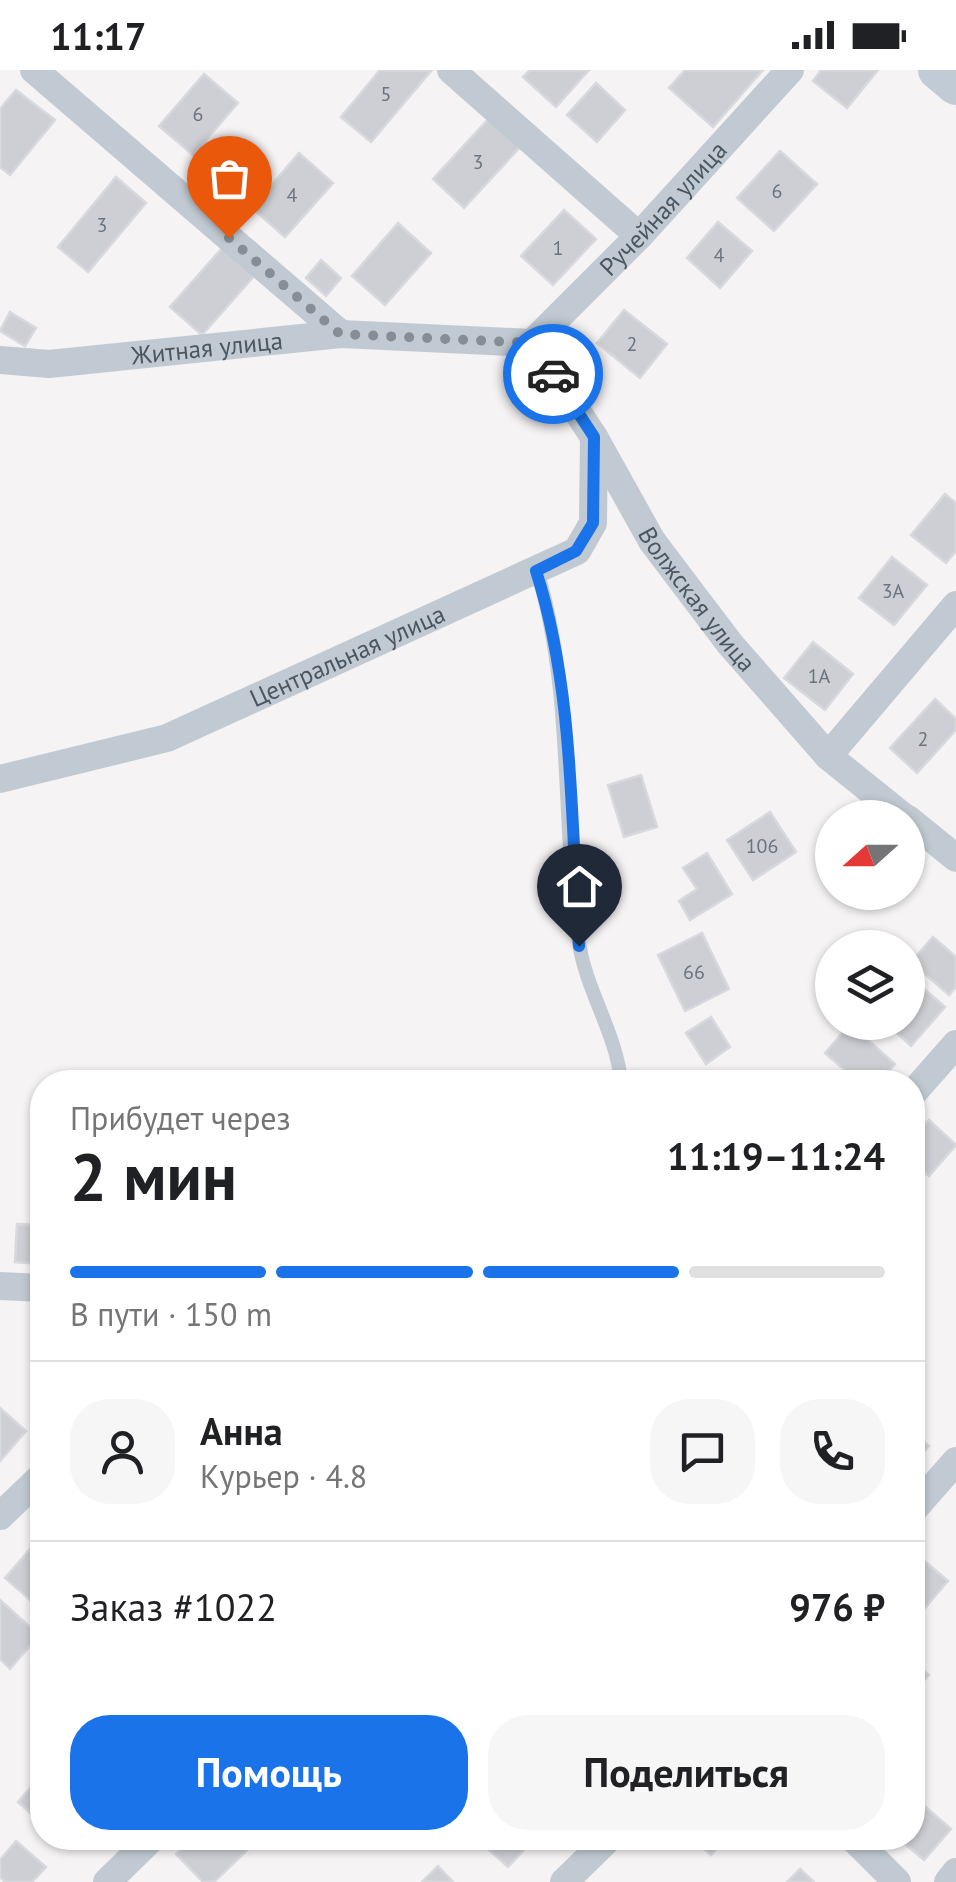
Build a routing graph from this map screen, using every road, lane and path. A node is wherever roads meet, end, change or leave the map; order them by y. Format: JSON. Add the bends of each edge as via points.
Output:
{"nodes":[{"id":1,"x":34,"y":70,"type":"edge"},
{"id":2,"x":451,"y":70,"type":"edge"},
{"id":3,"x":790,"y":70,"type":"edge"},
{"id":4,"x":938,"y":70,"type":"edge"},
{"id":5,"x":956,"y":85,"type":"edge"},
{"id":6,"x":638,"y":236,"type":"junction"},
{"id":7,"x":340,"y":334,"type":"junction"},
{"id":8,"x":532,"y":343,"type":"junction"},
{"id":9,"x":0,"y":360,"type":"edge"},
{"id":10,"x":594,"y":437,"type":"junction"},
{"id":11,"x":536,"y":571,"type":"junction"},
{"id":12,"x":956,"y":605,"type":"edge"},
{"id":13,"x":828,"y":756,"type":"junction"},
{"id":14,"x":0,"y":779,"type":"edge"},
{"id":15,"x":883,"y":800,"type":"edge"},
{"id":16,"x":925,"y":833,"type":"edge"},
{"id":17,"x":956,"y":858,"type":"edge"},
{"id":18,"x":956,"y":1044,"type":"edge"},
{"id":19,"x":616,"y":1070,"type":"edge"},
{"id":20,"x":925,"y":1079,"type":"edge"},
{"id":21,"x":0,"y":1286,"type":"edge"},
{"id":22,"x":30,"y":1287,"type":"edge"},
{"id":23,"x":956,"y":1461,"type":"edge"},
{"id":24,"x":30,"y":1487,"type":"edge"},
{"id":25,"x":925,"y":1496,"type":"edge"},
{"id":26,"x":0,"y":1516,"type":"edge"},
{"id":27,"x":140,"y":1850,"type":"edge"},
{"id":28,"x":597,"y":1850,"type":"edge"},
{"id":29,"x":865,"y":1850,"type":"edge"},
{"id":30,"x":956,"y":1872,"type":"edge"},
{"id":31,"x":107,"y":1882,"type":"edge"},
{"id":32,"x":564,"y":1882,"type":"edge"},
{"id":33,"x":897,"y":1882,"type":"edge"},
{"id":34,"x":948,"y":1882,"type":"edge"}],
"edges":[{"from":1,"to":7,"type":"street"},
{"from":2,"to":6,"type":"street"},
{"from":3,"to":6,"type":"street","name":"Ручейная улица"},
{"from":4,"to":5,"type":"main road"},
{"from":6,"to":8,"type":"street","name":"Ручейная улица"},
{"from":7,"to":8,"type":"street","name":"Житная улица"},
{"from":7,"to":9,"type":"street","name":"Житная улица","via":[[49,364]]},
{"from":8,"to":10,"type":"street","name":"Волжская улица"},
{"from":10,"to":11,"type":"street","name":"Центральная улица","via":[[593,523],[576,551]]},
{"from":10,"to":13,"type":"street","name":"Волжская улица","via":[[652,540],[730,644]]},
{"from":11,"to":14,"type":"street","name":"Центральная улица","via":[[167,738]]},
{"from":11,"to":19,"type":"lane","via":[[549,612],[564,728],[579,946]]},
{"from":12,"to":13,"type":"street"},
{"from":13,"to":15,"type":"street","name":"Волжская улица"},
{"from":16,"to":17,"type":"street","name":"Волжская улица"},
{"from":18,"to":20,"type":"street"},
{"from":21,"to":22,"type":"street"},
{"from":23,"to":25,"type":"street"},
{"from":24,"to":26,"type":"street"},
{"from":27,"to":31,"type":"street"},
{"from":28,"to":32,"type":"street"},
{"from":29,"to":33,"type":"street"},
{"from":30,"to":34,"type":"street"}]}
